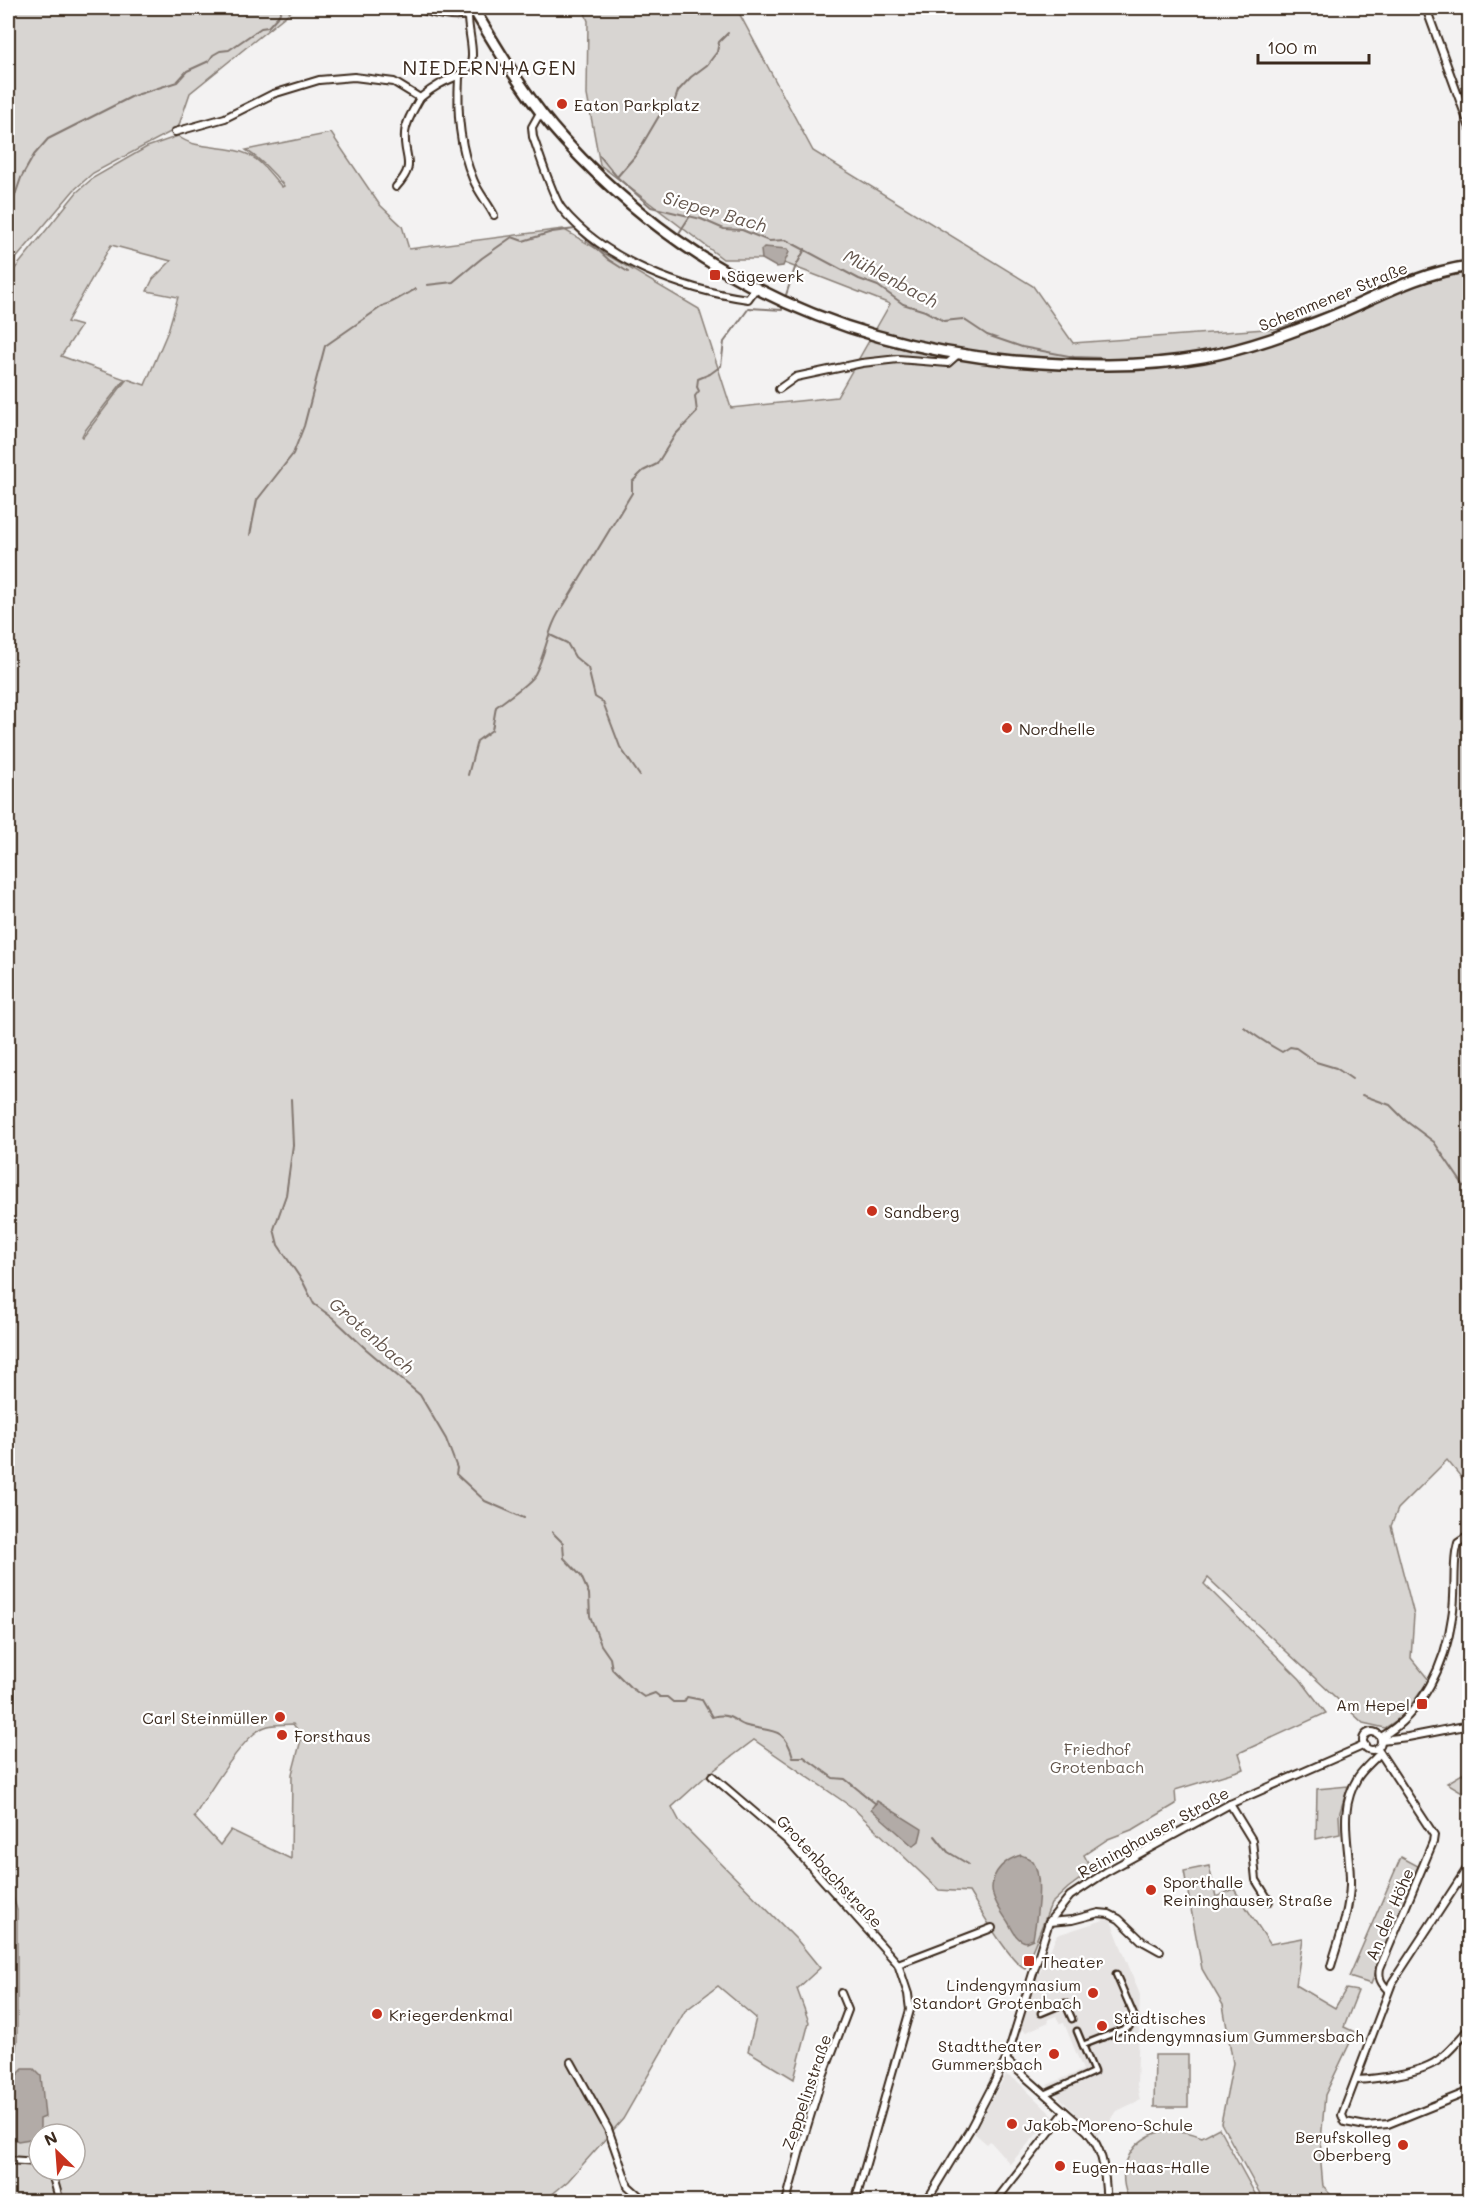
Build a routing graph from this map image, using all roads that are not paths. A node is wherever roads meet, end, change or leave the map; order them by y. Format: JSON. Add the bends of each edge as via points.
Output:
{"nodes":[{"id":1,"x":416,"y":8,"type":"edge"},
{"id":2,"x":1426,"y":8,"type":"edge"},
{"id":3,"x":472,"y":12,"type":"edge"},
{"id":4,"x":459,"y":77,"type":"junction"},
{"id":5,"x":420,"y":98,"type":"junction"},
{"id":6,"x":541,"y":111,"type":"junction"},
{"id":7,"x":1470,"y":128,"type":"edge"},
{"id":8,"x":176,"y":132,"type":"dead end"},
{"id":9,"x":396,"y":187,"type":"dead end"},
{"id":10,"x":494,"y":215,"type":"dead end"},
{"id":11,"x":1470,"y":266,"type":"edge"},
{"id":12,"x":756,"y":288,"type":"junction"},
{"id":13,"x":957,"y":355,"type":"junction"},
{"id":14,"x":779,"y":389,"type":"dead end"},
{"id":15,"x":1468,"y":1537,"type":"edge"},
{"id":16,"x":1470,"y":1725,"type":"edge"},
{"id":17,"x":1381,"y":1738,"type":"junction"},
{"id":18,"x":1365,"y":1745,"type":"junction"},
{"id":19,"x":1379,"y":1751,"type":"junction"},
{"id":20,"x":712,"y":1776,"type":"dead end"},
{"id":21,"x":1230,"y":1804,"type":"junction"},
{"id":22,"x":1470,"y":1864,"type":"edge"},
{"id":23,"x":1269,"y":1901,"type":"dead end"},
{"id":24,"x":1049,"y":1922,"type":"junction"},
{"id":25,"x":992,"y":1928,"type":"dead end"},
{"id":26,"x":1160,"y":1951,"type":"dead end"},
{"id":27,"x":898,"y":1964,"type":"junction"},
{"id":28,"x":1331,"y":1966,"type":"dead end"},
{"id":29,"x":1116,"y":1974,"type":"dead end"},
{"id":30,"x":1388,"y":1990,"type":"junction"},
{"id":31,"x":841,"y":1993,"type":"dead end"},
{"id":32,"x":1041,"y":2013,"type":"dead end"},
{"id":33,"x":1071,"y":2019,"type":"dead end"},
{"id":34,"x":1470,"y":2027,"type":"edge"},
{"id":35,"x":1077,"y":2031,"type":"dead end"},
{"id":36,"x":1083,"y":2046,"type":"junction"},
{"id":37,"x":1006,"y":2060,"type":"junction"},
{"id":38,"x":571,"y":2062,"type":"dead end"},
{"id":39,"x":1356,"y":2080,"type":"junction"},
{"id":40,"x":1470,"y":2091,"type":"edge"},
{"id":41,"x":1045,"y":2094,"type":"junction"},
{"id":42,"x":1065,"y":2112,"type":"junction"},
{"id":43,"x":8,"y":2160,"type":"edge"},
{"id":44,"x":27,"y":2161,"type":"edge"},
{"id":45,"x":54,"y":2182,"type":"edge"},
{"id":46,"x":928,"y":2198,"type":"edge"},
{"id":47,"x":60,"y":2202,"type":"edge"},
{"id":48,"x":646,"y":2202,"type":"edge"},
{"id":49,"x":786,"y":2202,"type":"edge"},
{"id":50,"x":855,"y":2202,"type":"edge"},
{"id":51,"x":941,"y":2202,"type":"edge"},
{"id":52,"x":995,"y":2202,"type":"edge"},
{"id":53,"x":1107,"y":2202,"type":"edge"}],
"edges":[{"from":1,"to":3,"type":"street","via":[[432,13]]},
{"from":2,"to":7,"type":"street"},
{"from":3,"to":4,"type":"street","via":[[471,63]]},
{"from":3,"to":6,"type":"main road","name":"Schemmener Straße"},
{"from":4,"to":5,"type":"street","via":[[442,82]]},
{"from":4,"to":10,"type":"street","via":[[458,123],[463,150],[473,180]]},
{"from":5,"to":8,"type":"street","via":[[393,82],[354,77],[319,80],[273,94],[225,118]]},
{"from":5,"to":9,"type":"street","via":[[406,126],[407,172]]},
{"from":6,"to":12,"type":"main road","name":"Schemmener Straße","via":[[563,139],[628,202],[698,256]]},
{"from":6,"to":12,"type":"street","via":[[532,127],[533,137],[561,207],[585,232],[645,271],[748,299]]},
{"from":11,"to":13,"type":"main road","name":"Schemmener Straße","via":[[1430,273],[1271,339],[1204,357],[1127,365],[1057,365]]},
{"from":12,"to":13,"type":"main road","name":"Schemmener Straße","via":[[857,330]]},
{"from":13,"to":14,"type":"street","name":"Schemmener Straße","via":[[948,363],[898,358],[862,363],[796,377]]},
{"from":15,"to":17,"type":"street","via":[[1458,1543],[1453,1615],[1447,1647],[1434,1679],[1406,1718]]},
{"from":16,"to":17,"type":"street"},
{"from":17,"to":18,"type":"street","name":"Reininghauser Straße","via":[[1376,1732],[1367,1733]]},
{"from":17,"to":19,"type":"street"},
{"from":18,"to":19,"type":"street"},
{"from":18,"to":21,"type":"street","name":"Reininghauser Straße"},
{"from":19,"to":28,"type":"street","via":[[1349,1794],[1344,1821],[1350,1886],[1345,1923]]},
{"from":19,"to":30,"type":"street","name":"An der Höhe","via":[[1434,1835],[1380,1968],[1378,1976]]},
{"from":20,"to":27,"type":"street","name":"Grotenbachstraße","via":[[788,1841]]},
{"from":21,"to":23,"type":"street","via":[[1252,1840],[1256,1880]]},
{"from":21,"to":24,"type":"street","name":"Reininghauser Straße","via":[[1083,1886]]},
{"from":22,"to":30,"type":"street","name":"An der Höhe"},
{"from":24,"to":26,"type":"street","via":[[1109,1914]]},
{"from":24,"to":37,"type":"street","name":"Reininghauser Straße"},
{"from":25,"to":27,"type":"street"},
{"from":27,"to":50,"type":"street","name":"Grotenbachstraße","via":[[908,1994],[908,2019]]},
{"from":29,"to":36,"type":"street","via":[[1135,2018],[1129,2027]]},
{"from":30,"to":39,"type":"street"},
{"from":31,"to":49,"type":"street","name":"Zeppelinstraße","via":[[848,2010],[820,2084]]},
{"from":32,"to":33,"type":"street","via":[[1065,2003]]},
{"from":34,"to":39,"type":"street","via":[[1436,2062],[1377,2079]]},
{"from":35,"to":36,"type":"street"},
{"from":36,"to":41,"type":"street","via":[[1094,2072]]},
{"from":37,"to":41,"type":"street"},
{"from":37,"to":46,"type":"street","name":"Reininghauser Straße"},
{"from":38,"to":48,"type":"street","via":[[609,2129],[628,2186]]},
{"from":39,"to":40,"type":"street","via":[[1342,2115],[1345,2122],[1366,2126],[1398,2121]]},
{"from":41,"to":42,"type":"street"},
{"from":42,"to":52,"type":"street"},
{"from":42,"to":53,"type":"street","via":[[1097,2143]]},
{"from":43,"to":44,"type":"street"},
{"from":45,"to":47,"type":"street"},
{"from":46,"to":51,"type":"street"}]}
